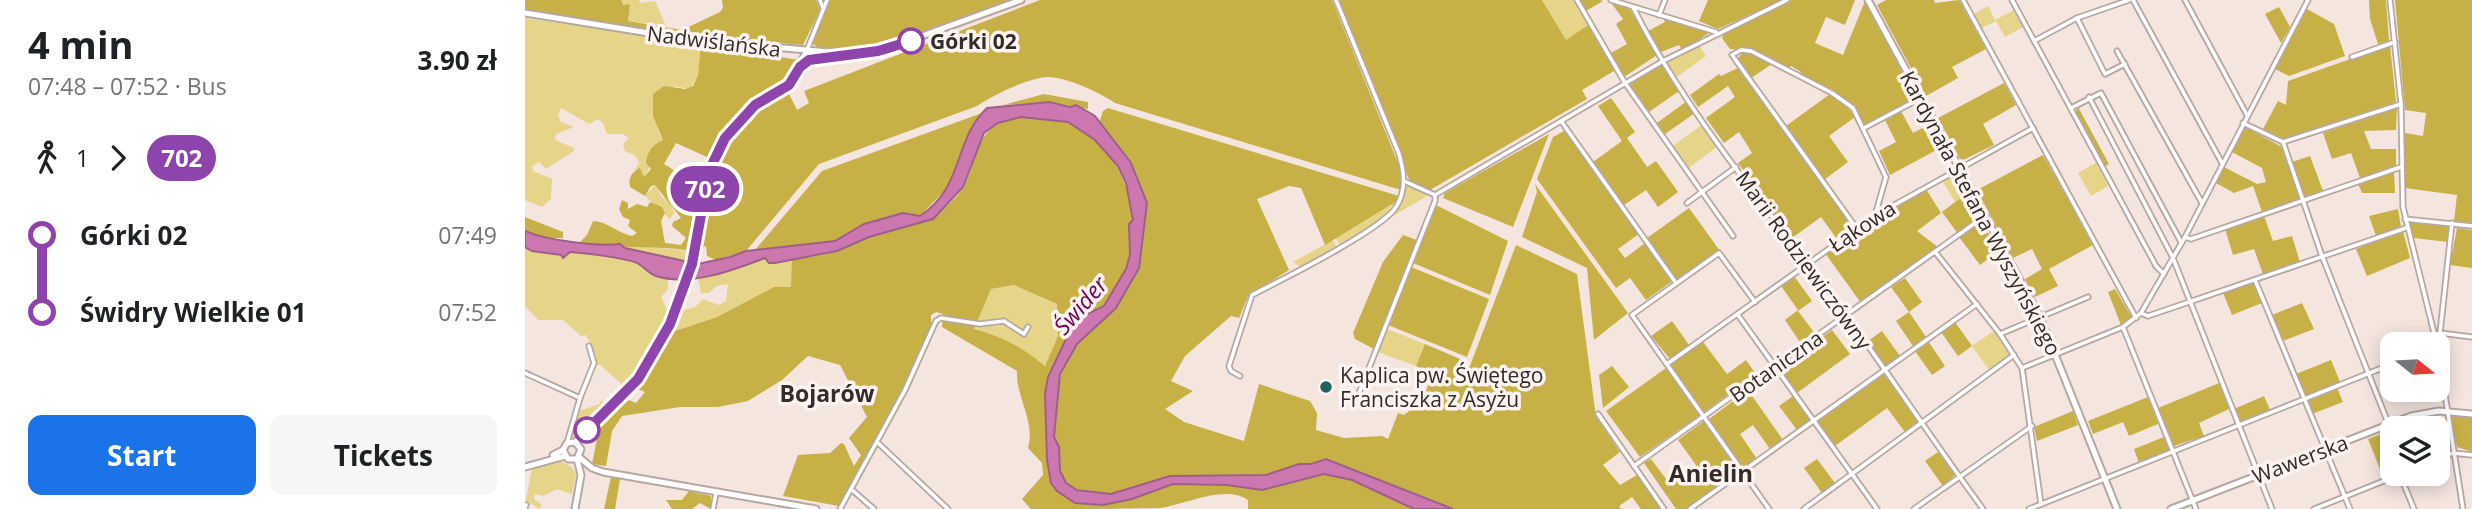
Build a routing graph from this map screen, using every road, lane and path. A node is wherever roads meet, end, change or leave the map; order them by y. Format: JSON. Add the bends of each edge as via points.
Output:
{"nodes":[{"id":1,"x":820,"y":0,"type":"edge"},
{"id":2,"x":827,"y":0,"type":"edge"},
{"id":3,"x":1021,"y":0,"type":"edge"},
{"id":4,"x":1336,"y":0,"type":"edge"},
{"id":5,"x":1577,"y":0,"type":"edge"},
{"id":6,"x":1611,"y":0,"type":"edge"},
{"id":7,"x":1665,"y":0,"type":"edge"},
{"id":8,"x":1787,"y":0,"type":"edge"},
{"id":9,"x":1868,"y":0,"type":"edge"},
{"id":10,"x":1963,"y":0,"type":"edge"},
{"id":11,"x":2012,"y":0,"type":"edge"},
{"id":12,"x":2131,"y":0,"type":"edge"},
{"id":13,"x":2185,"y":0,"type":"edge"},
{"id":14,"x":2308,"y":0,"type":"edge"},
{"id":15,"x":2389,"y":0,"type":"edge"},
{"id":16,"x":1633,"y":7,"type":"junction"},
{"id":17,"x":823,"y":8,"type":"junction"},
{"id":18,"x":525,"y":13,"type":"edge"},
{"id":19,"x":1659,"y":15,"type":"junction"},
{"id":20,"x":2077,"y":18,"type":"junction"},
{"id":21,"x":1717,"y":33,"type":"junction"},
{"id":22,"x":2034,"y":41,"type":"junction"},
{"id":23,"x":2395,"y":42,"type":"junction"},
{"id":24,"x":2117,"y":51,"type":"dead end"},
{"id":25,"x":806,"y":52,"type":"junction"},
{"id":26,"x":841,"y":54,"type":"junction"},
{"id":27,"x":2352,"y":57,"type":"dead end"},
{"id":28,"x":1663,"y":61,"type":"junction"},
{"id":29,"x":2125,"y":64,"type":"junction"},
{"id":30,"x":800,"y":67,"type":"junction"},
{"id":31,"x":1625,"y":83,"type":"junction"},
{"id":32,"x":2089,"y":97,"type":"junction"},
{"id":33,"x":1921,"y":98,"type":"junction"},
{"id":34,"x":2401,"y":104,"type":"junction"},
{"id":35,"x":2070,"y":108,"type":"junction"},
{"id":36,"x":2247,"y":115,"type":"junction"},
{"id":37,"x":1561,"y":121,"type":"junction"},
{"id":38,"x":2243,"y":123,"type":"junction"},
{"id":39,"x":1864,"y":128,"type":"junction"},
{"id":40,"x":2033,"y":128,"type":"junction"},
{"id":41,"x":2283,"y":142,"type":"junction"},
{"id":42,"x":2223,"y":163,"type":"junction"},
{"id":43,"x":1736,"y":167,"type":"junction"},
{"id":44,"x":1959,"y":167,"type":"junction"},
{"id":45,"x":2401,"y":167,"type":"junction"},
{"id":46,"x":1404,"y":181,"type":"junction"},
{"id":47,"x":1702,"y":192,"type":"junction"},
{"id":48,"x":1435,"y":195,"type":"junction"},
{"id":49,"x":2302,"y":200,"type":"junction"},
{"id":50,"x":1687,"y":203,"type":"dead end"},
{"id":51,"x":2202,"y":203,"type":"junction"},
{"id":52,"x":1878,"y":214,"type":"junction"},
{"id":53,"x":1985,"y":216,"type":"junction"},
{"id":54,"x":2405,"y":219,"type":"junction"},
{"id":55,"x":2452,"y":223,"type":"junction"},
{"id":56,"x":2472,"y":226,"type":"edge"},
{"id":57,"x":2406,"y":228,"type":"junction"},
{"id":58,"x":1857,"y":229,"type":"junction"},
{"id":59,"x":1733,"y":236,"type":"dead end"},
{"id":60,"x":2185,"y":237,"type":"junction"},
{"id":61,"x":2181,"y":242,"type":"junction"},
{"id":62,"x":1936,"y":253,"type":"junction"},
{"id":63,"x":2322,"y":256,"type":"junction"},
{"id":64,"x":2173,"y":258,"type":"junction"},
{"id":65,"x":1807,"y":264,"type":"junction"},
{"id":66,"x":2164,"y":274,"type":"junction"},
{"id":67,"x":2255,"y":279,"type":"junction"},
{"id":68,"x":1676,"y":284,"type":"junction"},
{"id":69,"x":2088,"y":297,"type":"dead end"},
{"id":70,"x":1755,"y":302,"type":"junction"},
{"id":71,"x":2189,"y":302,"type":"junction"},
{"id":72,"x":1977,"y":304,"type":"junction"},
{"id":73,"x":2141,"y":313,"type":"junction"},
{"id":74,"x":1738,"y":315,"type":"junction"},
{"id":75,"x":1847,"y":316,"type":"junction"},
{"id":76,"x":2041,"y":317,"type":"junction"},
{"id":77,"x":2136,"y":318,"type":"junction"},
{"id":78,"x":1028,"y":327,"type":"dead end"},
{"id":79,"x":2123,"y":327,"type":"junction"},
{"id":80,"x":2433,"y":332,"type":"edge"},
{"id":81,"x":2440,"y":332,"type":"edge"},
{"id":82,"x":2000,"y":334,"type":"junction"},
{"id":83,"x":2450,"y":334,"type":"edge"},
{"id":84,"x":2472,"y":337,"type":"edge"},
{"id":85,"x":589,"y":346,"type":"dead end"},
{"id":86,"x":2056,"y":354,"type":"junction"},
{"id":87,"x":2014,"y":355,"type":"junction"},
{"id":88,"x":1667,"y":364,"type":"junction"},
{"id":89,"x":1775,"y":367,"type":"junction"},
{"id":90,"x":2022,"y":368,"type":"junction"},
{"id":91,"x":2380,"y":368,"type":"edge"},
{"id":92,"x":1884,"y":370,"type":"junction"},
{"id":93,"x":525,"y":373,"type":"edge"},
{"id":94,"x":2368,"y":373,"type":"junction"},
{"id":95,"x":1240,"y":376,"type":"dead end"},
{"id":96,"x":580,"y":398,"type":"junction"},
{"id":97,"x":2304,"y":399,"type":"junction"},
{"id":98,"x":2446,"y":402,"type":"edge"},
{"id":99,"x":1354,"y":406,"type":"dead end"},
{"id":100,"x":2446,"y":411,"type":"junction"},
{"id":101,"x":1598,"y":414,"type":"dead end"},
{"id":102,"x":2472,"y":414,"type":"edge"},
{"id":103,"x":2385,"y":416,"type":"edge"},
{"id":104,"x":2414,"y":416,"type":"edge"},
{"id":105,"x":1705,"y":417,"type":"junction"},
{"id":106,"x":1813,"y":422,"type":"junction"},
{"id":107,"x":1921,"y":424,"type":"junction"},
{"id":108,"x":2032,"y":426,"type":"junction"},
{"id":109,"x":2238,"y":426,"type":"junction"},
{"id":110,"x":2380,"y":429,"type":"edge"},
{"id":111,"x":877,"y":442,"type":"junction"},
{"id":112,"x":575,"y":450,"type":"junction"},
{"id":113,"x":2172,"y":451,"type":"junction"},
{"id":114,"x":2325,"y":451,"type":"junction"},
{"id":115,"x":564,"y":453,"type":"junction"},
{"id":116,"x":2453,"y":453,"type":"junction"},
{"id":117,"x":2450,"y":454,"type":"edge"},
{"id":118,"x":2472,"y":455,"type":"edge"},
{"id":119,"x":589,"y":466,"type":"junction"},
{"id":120,"x":1634,"y":466,"type":"junction"},
{"id":121,"x":525,"y":467,"type":"edge"},
{"id":122,"x":1743,"y":471,"type":"junction"},
{"id":123,"x":1852,"y":474,"type":"junction"},
{"id":124,"x":581,"y":475,"type":"junction"},
{"id":125,"x":2258,"y":475,"type":"junction"},
{"id":126,"x":1959,"y":477,"type":"junction"},
{"id":127,"x":2106,"y":480,"type":"junction"},
{"id":128,"x":2380,"y":482,"type":"edge"},
{"id":129,"x":2405,"y":486,"type":"edge"},
{"id":130,"x":851,"y":489,"type":"junction"},
{"id":131,"x":716,"y":491,"type":"junction"},
{"id":132,"x":2344,"y":497,"type":"junction"},
{"id":133,"x":2192,"y":500,"type":"junction"},
{"id":134,"x":2040,"y":506,"type":"edge"},
{"id":135,"x":872,"y":508,"type":"edge"},
{"id":136,"x":575,"y":509,"type":"edge"},
{"id":137,"x":713,"y":509,"type":"edge"},
{"id":138,"x":816,"y":509,"type":"edge"},
{"id":139,"x":840,"y":509,"type":"edge"},
{"id":140,"x":948,"y":509,"type":"edge"},
{"id":141,"x":1664,"y":509,"type":"edge"},
{"id":142,"x":1691,"y":509,"type":"edge"},
{"id":143,"x":1769,"y":509,"type":"edge"},
{"id":144,"x":1804,"y":509,"type":"edge"},
{"id":145,"x":1877,"y":509,"type":"edge"},
{"id":146,"x":1915,"y":509,"type":"edge"},
{"id":147,"x":1983,"y":509,"type":"edge"},
{"id":148,"x":2029,"y":509,"type":"edge"},
{"id":149,"x":2117,"y":509,"type":"edge"},
{"id":150,"x":2171,"y":509,"type":"edge"},
{"id":151,"x":2196,"y":509,"type":"edge"},
{"id":152,"x":2272,"y":509,"type":"edge"},
{"id":153,"x":2314,"y":509,"type":"edge"},
{"id":154,"x":2350,"y":509,"type":"edge"},
{"id":155,"x":2414,"y":509,"type":"edge"},
{"id":156,"x":2463,"y":509,"type":"edge"}],
"edges":[{"from":1,"to":17,"type":"street"},
{"from":2,"to":17,"type":"street"},
{"from":3,"to":26,"type":"street","name":"Nadwiślańska","via":[[885,49]]},
{"from":4,"to":46,"type":"street","via":[[1399,154]]},
{"from":5,"to":31,"type":"street"},
{"from":6,"to":16,"type":"street"},
{"from":7,"to":19,"type":"street"},
{"from":8,"to":21,"type":"street"},
{"from":9,"to":33,"type":"street","name":"Kardynała Stefana Wyszyńskiego"},
{"from":10,"to":40,"type":"street"},
{"from":11,"to":22,"type":"street"},
{"from":12,"to":20,"type":"street"},
{"from":12,"to":42,"type":"street"},
{"from":13,"to":36,"type":"street"},
{"from":14,"to":36,"type":"street"},
{"from":15,"to":23,"type":"street"},
{"from":16,"to":19,"type":"street"},
{"from":16,"to":28,"type":"street","name":"Marii Rodziewiczówny"},
{"from":17,"to":25,"type":"street"},
{"from":18,"to":25,"type":"street","name":"Nadwiślańska","via":[[686,39]]},
{"from":19,"to":21,"type":"street"},
{"from":20,"to":22,"type":"street"},
{"from":20,"to":29,"type":"street","via":[[2105,74]]},
{"from":21,"to":28,"type":"street"},
{"from":22,"to":35,"type":"street"},
{"from":23,"to":27,"type":"street"},
{"from":23,"to":34,"type":"street"},
{"from":24,"to":29,"type":"street"},
{"from":25,"to":26,"type":"street","name":"Nadwiślańska"},
{"from":25,"to":30,"type":"street"},
{"from":26,"to":30,"type":"street","via":[[811,59]]},
{"from":28,"to":31,"type":"street"},
{"from":28,"to":43,"type":"street","name":"Marii Rodziewiczówny"},
{"from":29,"to":51,"type":"street"},
{"from":30,"to":112,"type":"street","name":"Nadwiślańska","via":[[789,85],[755,105],[725,138],[709,171],[687,284],[670,324],[644,370],[587,430]]},
{"from":31,"to":37,"type":"street"},
{"from":31,"to":47,"type":"street"},
{"from":32,"to":35,"type":"street"},
{"from":32,"to":61,"type":"street","via":[[2101,93]]},
{"from":32,"to":64,"type":"street"},
{"from":33,"to":39,"type":"street"},
{"from":33,"to":44,"type":"street","name":"Kardynała Stefana Wyszyńskiego"},
{"from":34,"to":41,"type":"street"},
{"from":34,"to":45,"type":"street"},
{"from":35,"to":66,"type":"street"},
{"from":36,"to":38,"type":"street"},
{"from":37,"to":48,"type":"street"},
{"from":37,"to":68,"type":"street"},
{"from":38,"to":41,"type":"street"},
{"from":38,"to":42,"type":"street"},
{"from":39,"to":52,"type":"street","via":[[1886,177]]},
{"from":39,"to":58,"type":"street","via":[[1853,108],[1832,93],[1751,51],[1732,55]]},
{"from":40,"to":44,"type":"street","name":"Łąkowa"},
{"from":40,"to":77,"type":"street"},
{"from":41,"to":49,"type":"street"},
{"from":42,"to":51,"type":"street"},
{"from":43,"to":47,"type":"street"},
{"from":43,"to":65,"type":"street","name":"Marii Rodziewiczówny"},
{"from":44,"to":52,"type":"street","name":"Łąkowa"},
{"from":44,"to":53,"type":"street","name":"Kardynała Stefana Wyszyńskiego"},
{"from":45,"to":49,"type":"street"},
{"from":45,"to":54,"type":"street"},
{"from":46,"to":48,"type":"street"},
{"from":46,"to":95,"type":"street","via":[[1398,205],[1384,220],[1252,295],[1229,366]]},
{"from":47,"to":50,"type":"street"},
{"from":47,"to":59,"type":"street"},
{"from":48,"to":99,"type":"street"},
{"from":49,"to":60,"type":"street","via":[[2191,239]]},
{"from":49,"to":63,"type":"street"},
{"from":51,"to":60,"type":"street"},
{"from":52,"to":58,"type":"street","name":"Łąkowa"},
{"from":53,"to":62,"type":"street","name":"Botaniczna"},
{"from":53,"to":76,"type":"street","name":"Kardynała Stefana Wyszyńskiego"},
{"from":54,"to":55,"type":"street"},
{"from":54,"to":57,"type":"street"},
{"from":55,"to":56,"type":"street"},
{"from":55,"to":81,"type":"street"},
{"from":57,"to":63,"type":"street"},
{"from":57,"to":80,"type":"street"},
{"from":58,"to":65,"type":"street","name":"Łąkowa"},
{"from":60,"to":61,"type":"street"},
{"from":61,"to":64,"type":"street"},
{"from":62,"to":72,"type":"street"},
{"from":62,"to":75,"type":"street","name":"Botaniczna"},
{"from":63,"to":67,"type":"street"},
{"from":63,"to":94,"type":"street"},
{"from":64,"to":66,"type":"street"},
{"from":64,"to":71,"type":"street"},
{"from":65,"to":70,"type":"street","name":"Łąkowa"},
{"from":65,"to":75,"type":"street","name":"Marii Rodziewiczówny"},
{"from":66,"to":73,"type":"street"},
{"from":67,"to":71,"type":"street"},
{"from":67,"to":97,"type":"street"},
{"from":68,"to":70,"type":"street","via":[[1719,253]]},
{"from":68,"to":88,"type":"street","via":[[1632,315]]},
{"from":69,"to":76,"type":"street"},
{"from":70,"to":74,"type":"street","name":"Łąkowa"},
{"from":71,"to":73,"type":"street","via":[[2148,316]]},
{"from":71,"to":109,"type":"street"},
{"from":72,"to":82,"type":"street"},
{"from":72,"to":92,"type":"street"},
{"from":73,"to":77,"type":"street"},
{"from":74,"to":88,"type":"street","name":"Łąkowa"},
{"from":74,"to":89,"type":"street"},
{"from":75,"to":89,"type":"street","name":"Botaniczna"},
{"from":75,"to":92,"type":"street","name":"Marii Rodziewiczówny"},
{"from":76,"to":82,"type":"street"},
{"from":76,"to":86,"type":"street","name":"Kardynała Stefana Wyszyńskiego"},
{"from":77,"to":79,"type":"street"},
{"from":78,"to":111,"type":"street","via":[[1024,334],[1004,321],[936,321]]},
{"from":79,"to":86,"type":"street"},
{"from":79,"to":113,"type":"street"},
{"from":82,"to":87,"type":"street"},
{"from":83,"to":84,"type":"street"},
{"from":85,"to":96,"type":"street","via":[[594,363]]},
{"from":86,"to":90,"type":"street"},
{"from":86,"to":127,"type":"street","name":"Kardynała Stefana Wyszyńskiego"},
{"from":87,"to":90,"type":"street"},
{"from":87,"to":107,"type":"street"},
{"from":88,"to":105,"type":"street"},
{"from":89,"to":105,"type":"street","name":"Botaniczna"},
{"from":89,"to":106,"type":"street"},
{"from":90,"to":108,"type":"street"},
{"from":91,"to":94,"type":"street"},
{"from":92,"to":106,"type":"street"},
{"from":92,"to":107,"type":"street","name":"Marii Rodziewiczówny"},
{"from":93,"to":96,"type":"street"},
{"from":94,"to":97,"type":"street"},
{"from":94,"to":103,"type":"street"},
{"from":96,"to":112,"type":"street","via":[[569,432]]},
{"from":97,"to":109,"type":"street"},
{"from":97,"to":114,"type":"street"},
{"from":98,"to":100,"type":"street"},
{"from":100,"to":102,"type":"street","name":"Wawerska"},
{"from":100,"to":104,"type":"street","name":"Wawerska"},
{"from":100,"to":116,"type":"street"},
{"from":101,"to":120,"type":"street"},
{"from":105,"to":120,"type":"street","name":"Botaniczna"},
{"from":105,"to":122,"type":"street"},
{"from":106,"to":122,"type":"street"},
{"from":106,"to":123,"type":"street"},
{"from":107,"to":123,"type":"street"},
{"from":107,"to":126,"type":"street","name":"Marii Rodziewiczówny"},
{"from":108,"to":126,"type":"street"},
{"from":108,"to":134,"type":"street"},
{"from":109,"to":113,"type":"street"},
{"from":109,"to":125,"type":"street"},
{"from":110,"to":114,"type":"street","name":"Wawerska"},
{"from":111,"to":130,"type":"street"},
{"from":111,"to":140,"type":"street"},
{"from":112,"to":115,"type":"street","name":"Nadwiślańska"},
{"from":112,"to":115,"type":"street"},
{"from":112,"to":119,"type":"street"},
{"from":112,"to":124,"type":"street"},
{"from":113,"to":127,"type":"street"},
{"from":113,"to":133,"type":"street"},
{"from":114,"to":125,"type":"street","name":"Wawerska"},
{"from":114,"to":132,"type":"street"},
{"from":115,"to":121,"type":"street"},
{"from":116,"to":117,"type":"street"},
{"from":116,"to":118,"type":"street"},
{"from":116,"to":156,"type":"street"},
{"from":119,"to":124,"type":"street"},
{"from":119,"to":131,"type":"street"},
{"from":120,"to":141,"type":"street"},
{"from":122,"to":142,"type":"street"},
{"from":122,"to":143,"type":"street"},
{"from":123,"to":144,"type":"street"},
{"from":123,"to":145,"type":"street"},
{"from":124,"to":136,"type":"street"},
{"from":125,"to":133,"type":"street","name":"Wawerska"},
{"from":125,"to":152,"type":"street"},
{"from":126,"to":146,"type":"street"},
{"from":126,"to":147,"type":"street","name":"Marii Rodziewiczówny"},
{"from":127,"to":134,"type":"street"},
{"from":127,"to":149,"type":"street","name":"Kardynała Stefana Wyszyńskiego"},
{"from":128,"to":132,"type":"street"},
{"from":129,"to":155,"type":"street"},
{"from":130,"to":135,"type":"street"},
{"from":130,"to":139,"type":"street"},
{"from":131,"to":137,"type":"street"},
{"from":131,"to":138,"type":"street"},
{"from":132,"to":153,"type":"street"},
{"from":132,"to":154,"type":"street"},
{"from":133,"to":150,"type":"street","name":"Wawerska"},
{"from":133,"to":151,"type":"street"},
{"from":134,"to":148,"type":"street"}]}
